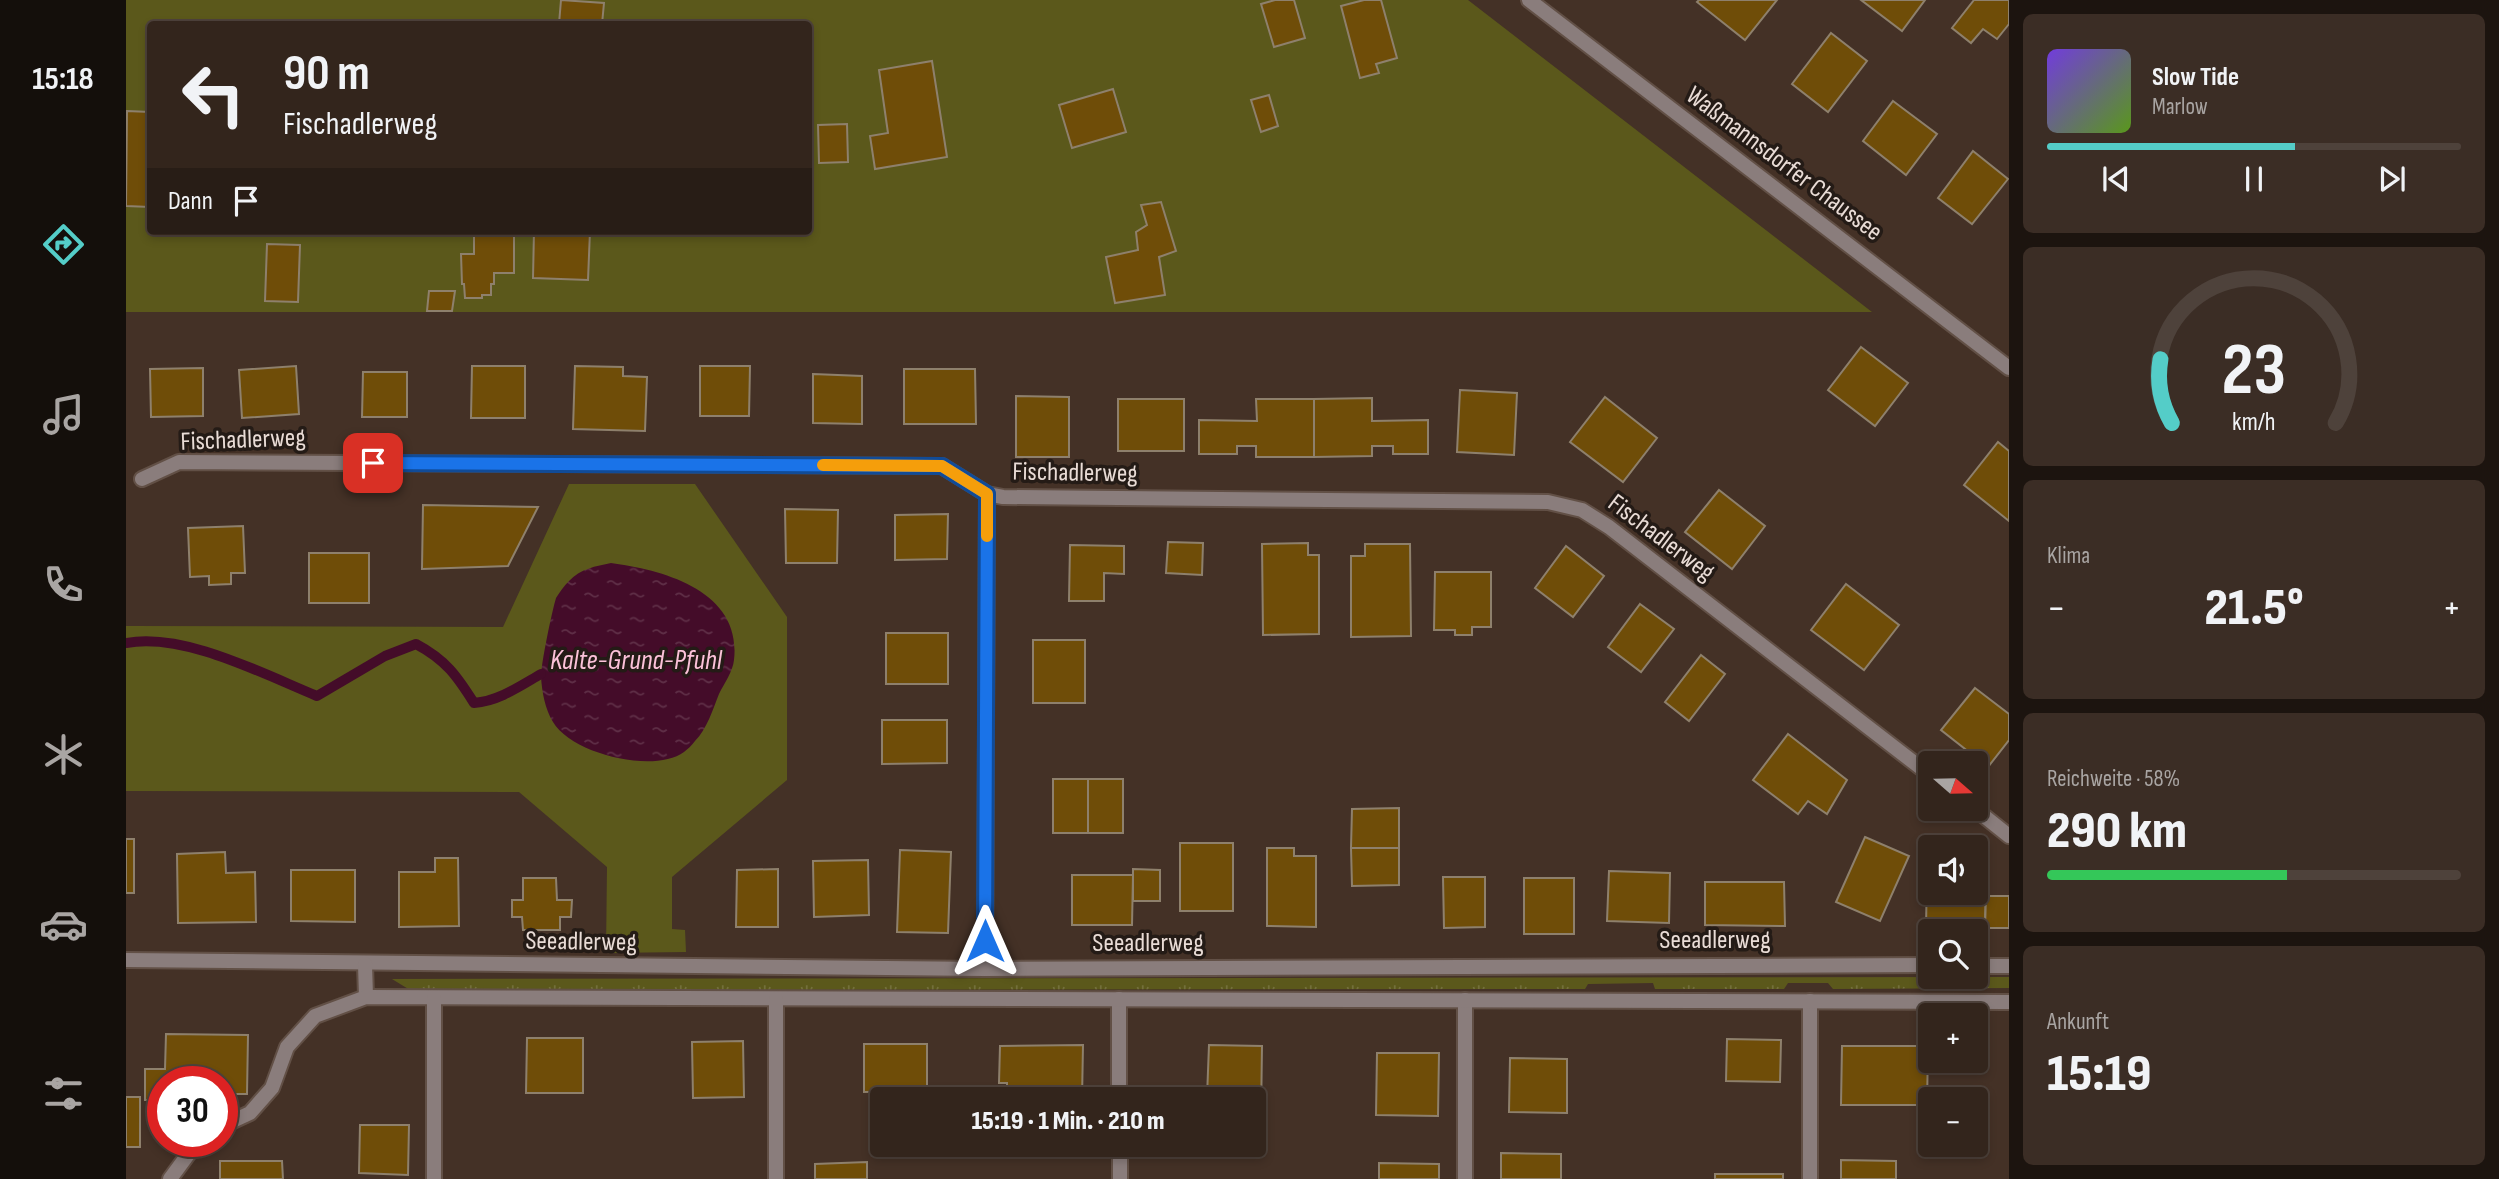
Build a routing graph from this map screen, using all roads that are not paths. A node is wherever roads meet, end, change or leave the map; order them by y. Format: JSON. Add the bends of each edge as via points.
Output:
{"nodes":[{"id":1,"x":1529,"y":0,"type":"edge"},
{"id":2,"x":2009,"y":368,"type":"edge"},
{"id":3,"x":142,"y":479,"type":"dead end"},
{"id":4,"x":987,"y":494,"type":"junction"},
{"id":5,"x":1918,"y":766,"type":"edge"},
{"id":6,"x":1988,"y":819,"type":"edge"},
{"id":7,"x":2009,"y":836,"type":"edge"},
{"id":8,"x":126,"y":960,"type":"edge"},
{"id":9,"x":365,"y":964,"type":"junction"},
{"id":10,"x":1918,"y":965,"type":"edge"},
{"id":11,"x":1988,"y":965,"type":"edge"},
{"id":12,"x":2009,"y":966,"type":"edge"},
{"id":13,"x":985,"y":969,"type":"junction"},
{"id":14,"x":366,"y":997,"type":"junction"},
{"id":15,"x":434,"y":998,"type":"junction"},
{"id":16,"x":776,"y":999,"type":"junction"},
{"id":17,"x":1119,"y":999,"type":"junction"},
{"id":18,"x":1465,"y":1000,"type":"junction"},
{"id":19,"x":1810,"y":1001,"type":"junction"},
{"id":20,"x":2009,"y":1002,"type":"edge"},
{"id":21,"x":1119,"y":1087,"type":"edge"},
{"id":22,"x":238,"y":1119,"type":"edge"},
{"id":23,"x":186,"y":1157,"type":"edge"},
{"id":24,"x":1119,"y":1157,"type":"edge"},
{"id":25,"x":170,"y":1179,"type":"edge"},
{"id":26,"x":434,"y":1179,"type":"edge"},
{"id":27,"x":776,"y":1179,"type":"edge"},
{"id":28,"x":1120,"y":1179,"type":"edge"},
{"id":29,"x":1465,"y":1179,"type":"edge"},
{"id":30,"x":1810,"y":1179,"type":"edge"}],
"edges":[{"from":1,"to":2,"type":"street","name":"Waßmannsdorfer Chaussee"},
{"from":3,"to":4,"type":"street","name":"Fischadlerweg","via":[[179,462],[942,466]]},
{"from":4,"to":5,"type":"street","name":"Fischadlerweg","via":[[1548,502],[1582,510]]},
{"from":4,"to":13,"type":"street"},
{"from":6,"to":7,"type":"street"},
{"from":8,"to":9,"type":"street","name":"Seeadlerweg"},
{"from":9,"to":13,"type":"street","name":"Seeadlerweg"},
{"from":9,"to":14,"type":"street"},
{"from":10,"to":13,"type":"street","name":"Seeadlerweg"},
{"from":11,"to":12,"type":"street"},
{"from":14,"to":15,"type":"street"},
{"from":14,"to":22,"type":"street","via":[[315,1016],[287,1047],[272,1087],[250,1113]]},
{"from":15,"to":16,"type":"street"},
{"from":15,"to":26,"type":"street"},
{"from":16,"to":17,"type":"street"},
{"from":16,"to":27,"type":"street"},
{"from":17,"to":18,"type":"street"},
{"from":17,"to":21,"type":"street"},
{"from":18,"to":19,"type":"street"},
{"from":18,"to":29,"type":"street"},
{"from":19,"to":20,"type":"street"},
{"from":19,"to":30,"type":"street"},
{"from":23,"to":25,"type":"street"},
{"from":24,"to":28,"type":"street"}]}
